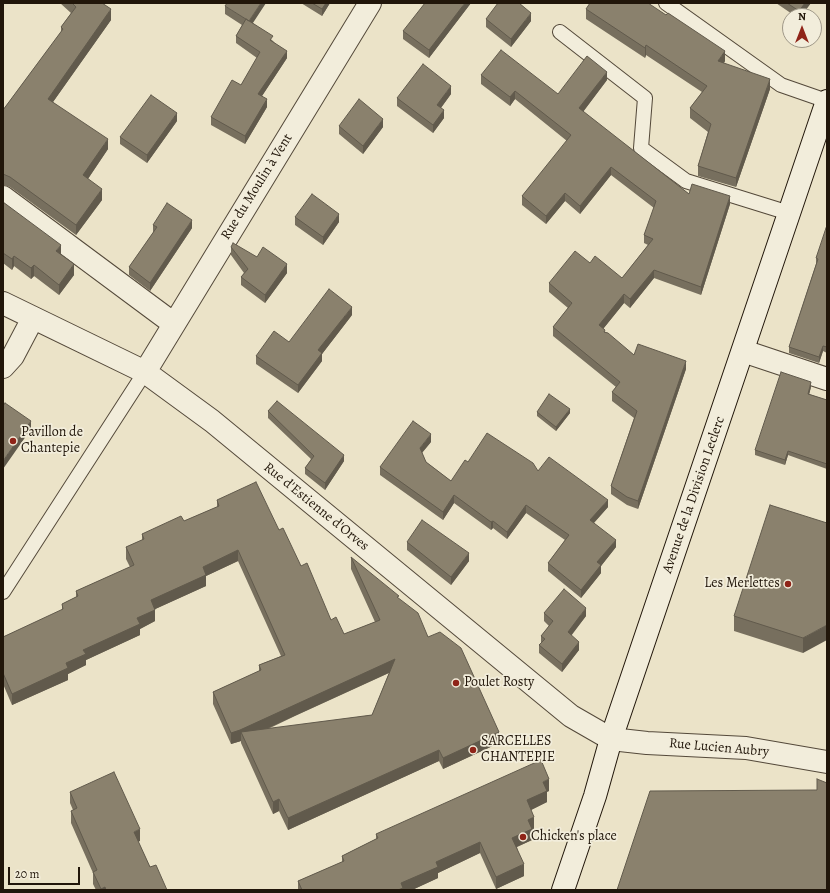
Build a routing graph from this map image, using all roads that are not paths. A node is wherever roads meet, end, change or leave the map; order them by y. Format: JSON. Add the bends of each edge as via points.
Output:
{"nodes":[{"id":1,"x":370,"y":3,"type":"edge"},
{"id":2,"x":666,"y":3,"type":"edge"},
{"id":3,"x":560,"y":32,"type":"dead end"},
{"id":4,"x":827,"y":101,"type":"edge"},
{"id":5,"x":3,"y":198,"type":"edge"},
{"id":6,"x":789,"y":213,"type":"junction"},
{"id":7,"x":3,"y":302,"type":"edge"},
{"id":8,"x":33,"y":318,"type":"junction"},
{"id":9,"x":174,"y":324,"type":"junction"},
{"id":10,"x":742,"y":351,"type":"junction"},
{"id":11,"x":3,"y":367,"type":"edge"},
{"id":12,"x":144,"y":372,"type":"junction"},
{"id":13,"x":827,"y":379,"type":"edge"},
{"id":14,"x":3,"y":592,"type":"edge"},
{"id":15,"x":611,"y":739,"type":"junction"},
{"id":16,"x":827,"y":762,"type":"edge"},
{"id":17,"x":563,"y":890,"type":"edge"}],
"edges":[{"from":1,"to":9,"type":"street","name":"Rue du Moulin à Vent"},
{"from":2,"to":4,"type":"lane","via":[[781,85]]},
{"from":3,"to":6,"type":"lane","via":[[645,98],[641,148],[686,181]]},
{"from":4,"to":6,"type":"street","name":"Avenue de la Division Leclerc"},
{"from":5,"to":9,"type":"street"},
{"from":6,"to":10,"type":"street","name":"Avenue de la Division Leclerc"},
{"from":7,"to":8,"type":"street","name":"Rue d'Estienne d'Orves"},
{"from":8,"to":11,"type":"street","via":[[13,356]]},
{"from":8,"to":12,"type":"street","name":"Rue d'Estienne d'Orves"},
{"from":9,"to":12,"type":"street","name":"Rue du Moulin à Vent"},
{"from":10,"to":13,"type":"street"},
{"from":10,"to":15,"type":"street","name":"Avenue de la Division Leclerc"},
{"from":12,"to":14,"type":"lane"},
{"from":12,"to":15,"type":"street","name":"Rue d'Estienne d'Orves","via":[[212,420],[570,716]]},
{"from":15,"to":16,"type":"street","name":"Rue Lucien Aubry","via":[[746,748]]},
{"from":15,"to":17,"type":"street","name":"Avenue de la Division Leclerc","via":[[595,796]]}]}
